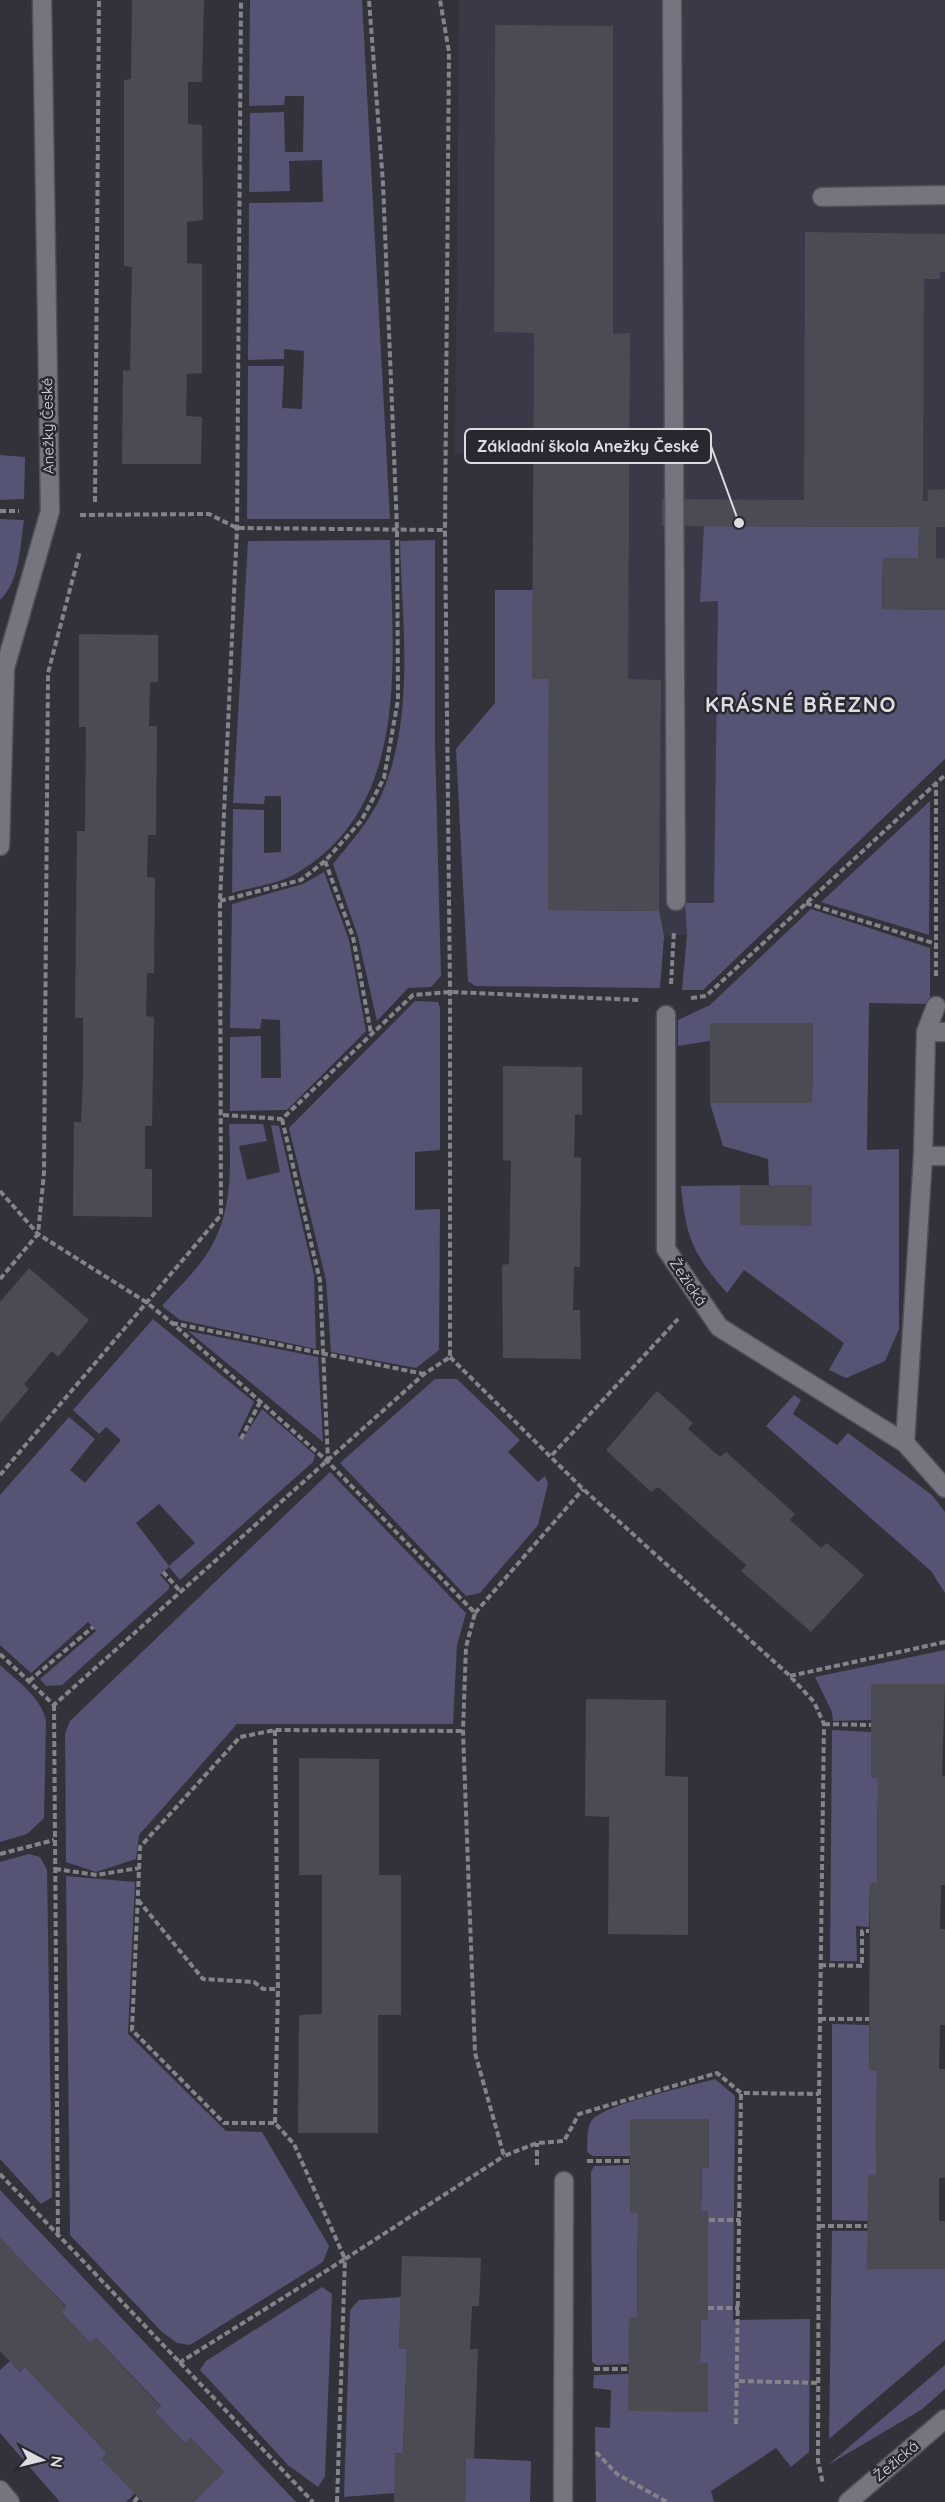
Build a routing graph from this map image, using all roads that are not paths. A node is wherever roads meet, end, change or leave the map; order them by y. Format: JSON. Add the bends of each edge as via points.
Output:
{"nodes":[{"id":1,"x":42,"y":0,"type":"edge"},
{"id":2,"x":672,"y":0,"type":"edge"},
{"id":3,"x":945,"y":195,"type":"edge"},
{"id":4,"x":822,"y":197,"type":"dead end"},
{"id":5,"x":0,"y":846,"type":"edge"},
{"id":6,"x":676,"y":901,"type":"road end"},
{"id":7,"x":936,"y":1006,"type":"road end"},
{"id":8,"x":668,"y":1008,"type":"road end"},
{"id":9,"x":926,"y":1032,"type":"junction"},
{"id":10,"x":945,"y":1032,"type":"edge"},
{"id":11,"x":923,"y":1156,"type":"junction"},
{"id":12,"x":945,"y":1156,"type":"edge"},
{"id":13,"x":905,"y":1443,"type":"junction"},
{"id":14,"x":945,"y":1488,"type":"edge"},
{"id":15,"x":564,"y":2181,"type":"dead end"},
{"id":16,"x":945,"y":2419,"type":"edge"},
{"id":17,"x":0,"y":2490,"type":"edge"},
{"id":18,"x":10,"y":2502,"type":"edge"},
{"id":19,"x":563,"y":2502,"type":"edge"},
{"id":20,"x":848,"y":2502,"type":"edge"}],
"edges":[{"from":1,"to":5,"type":"street","name":"Anežky České","via":[[50,511],[5,668]]},
{"from":2,"to":6,"type":"street"},
{"from":3,"to":4,"type":"street"},
{"from":7,"to":9,"type":"street"},
{"from":8,"to":13,"type":"street","name":"Žežická","via":[[666,1249],[719,1327]]},
{"from":9,"to":10,"type":"street"},
{"from":9,"to":11,"type":"street"},
{"from":11,"to":12,"type":"street"},
{"from":11,"to":13,"type":"street"},
{"from":13,"to":14,"type":"street","name":"Žežická"},
{"from":15,"to":19,"type":"street"},
{"from":16,"to":20,"type":"street","name":"Žežická"},
{"from":17,"to":18,"type":"street"}]}
